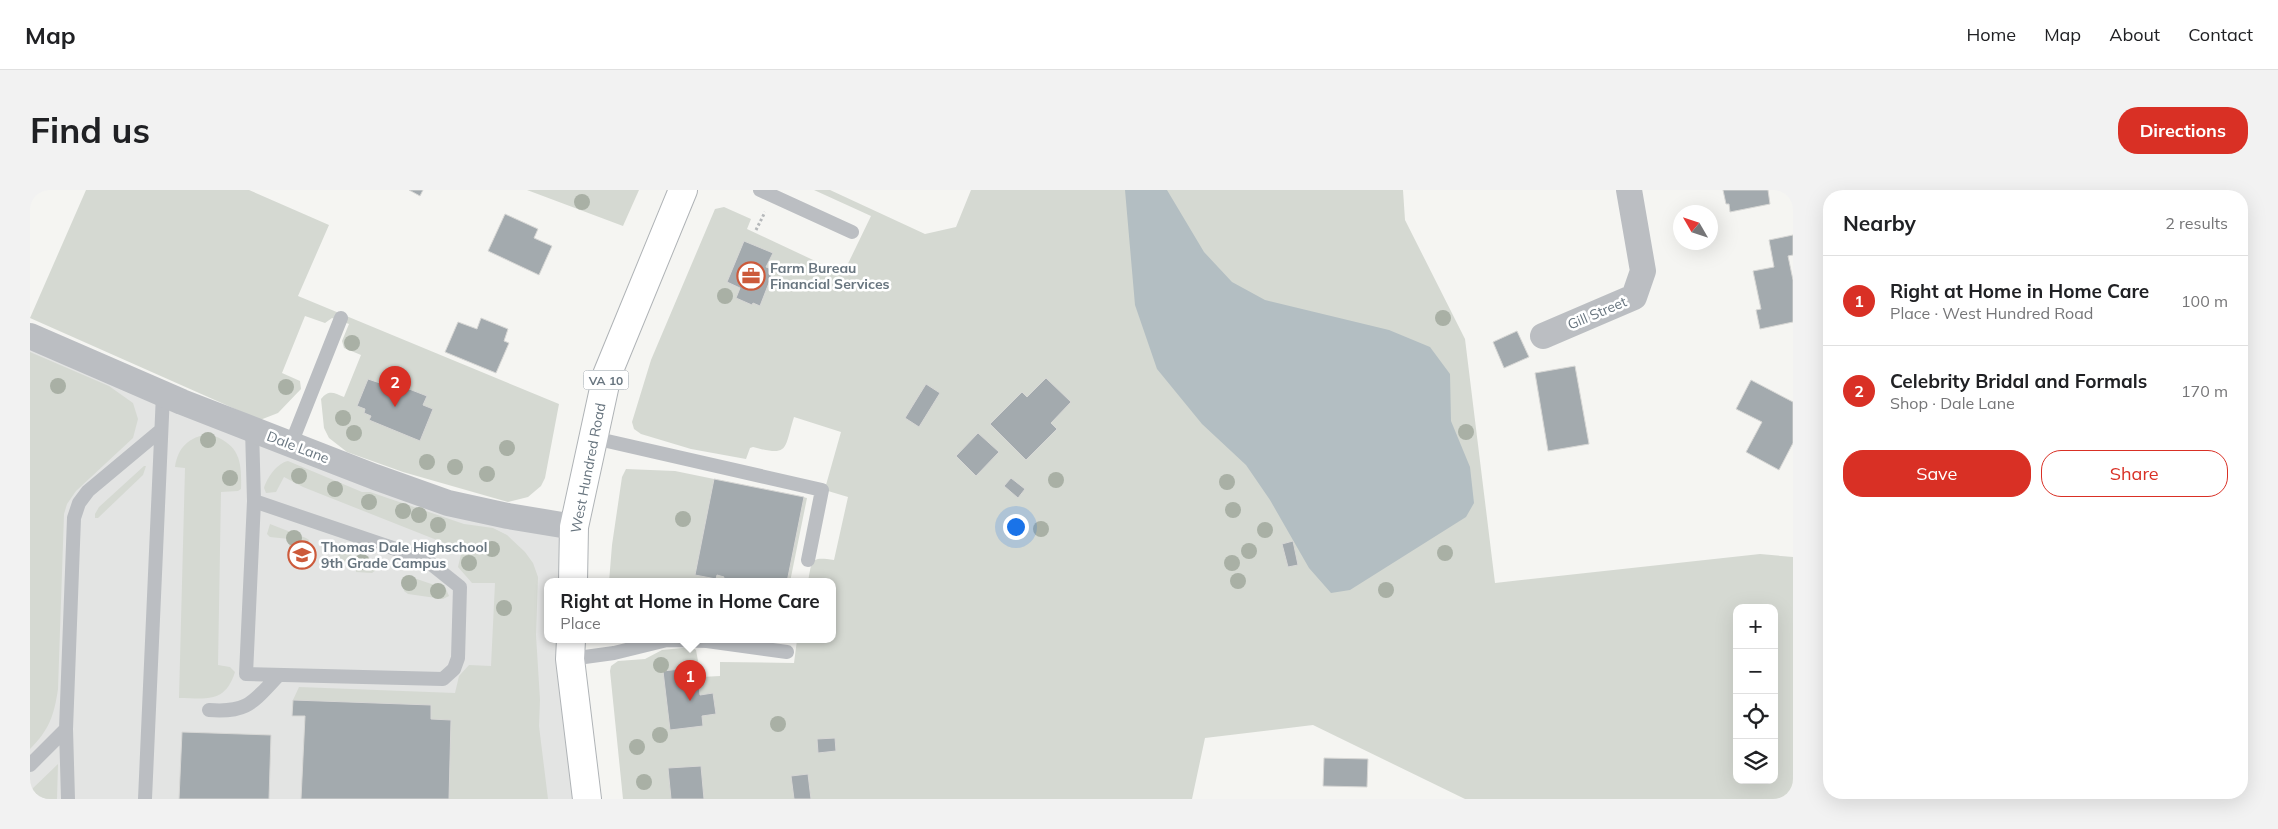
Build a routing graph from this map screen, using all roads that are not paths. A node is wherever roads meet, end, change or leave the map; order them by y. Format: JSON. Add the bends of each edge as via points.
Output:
{"nodes":[{"id":1,"x":683,"y":190,"type":"edge"},
{"id":2,"x":760,"y":190,"type":"edge"},
{"id":3,"x":1630,"y":190,"type":"edge"},
{"id":4,"x":852,"y":232,"type":"dead end"},
{"id":5,"x":341,"y":318,"type":"dead end"},
{"id":6,"x":30,"y":336,"type":"edge"},
{"id":7,"x":1543,"y":336,"type":"dead end"},
{"id":8,"x":163,"y":394,"type":"junction"},
{"id":9,"x":252,"y":429,"type":"junction"},
{"id":10,"x":161,"y":430,"type":"junction"},
{"id":11,"x":594,"y":438,"type":"junction"},
{"id":12,"x":291,"y":444,"type":"junction"},
{"id":13,"x":254,"y":501,"type":"junction"},
{"id":14,"x":574,"y":527,"type":"junction"},
{"id":15,"x":808,"y":560,"type":"dead end"},
{"id":16,"x":573,"y":578,"type":"edge"},
{"id":17,"x":655,"y":643,"type":"edge"},
{"id":18,"x":721,"y":643,"type":"edge"},
{"id":19,"x":571,"y":650,"type":"edge"},
{"id":20,"x":788,"y":652,"type":"dead end"},
{"id":21,"x":278,"y":676,"type":"junction"},
{"id":22,"x":209,"y":710,"type":"dead end"},
{"id":23,"x":66,"y":729,"type":"junction"},
{"id":24,"x":30,"y":765,"type":"edge"},
{"id":25,"x":68,"y":799,"type":"edge"},
{"id":26,"x":145,"y":799,"type":"edge"},
{"id":27,"x":587,"y":799,"type":"edge"}],
"edges":[{"from":1,"to":11,"type":"main road","name":"West Hundred Road","number":"VA 10","via":[[607,375]]},
{"from":2,"to":4,"type":"lane"},
{"from":3,"to":7,"type":"street","name":"Gill Street","via":[[1643,271],[1634,297]]},
{"from":5,"to":12,"type":"lane"},
{"from":6,"to":8,"type":"street","name":"Dale Lane"},
{"from":8,"to":9,"type":"street","name":"Dale Lane"},
{"from":8,"to":10,"type":"lane"},
{"from":9,"to":12,"type":"street","name":"Dale Lane"},
{"from":9,"to":13,"type":"lane"},
{"from":10,"to":23,"type":"lane","via":[[88,491],[74,518]]},
{"from":10,"to":26,"type":"lane"},
{"from":11,"to":14,"type":"main road","name":"West Hundred Road","number":"VA 10"},
{"from":11,"to":15,"type":"lane","via":[[822,490]]},
{"from":12,"to":14,"type":"street","name":"Dale Lane","via":[[448,502]]},
{"from":13,"to":21,"type":"lane","via":[[246,674]]},
{"from":13,"to":21,"type":"lane","via":[[425,558],[460,587],[458,658],[454,669],[443,679]]},
{"from":14,"to":16,"type":"main road","name":"West Hundred Road","number":"VA 10"},
{"from":17,"to":19,"type":"lane","via":[[614,653]]},
{"from":18,"to":20,"type":"lane"},
{"from":19,"to":27,"type":"main road"},
{"from":21,"to":22,"type":"lane","via":[[252,702],[231,712]]},
{"from":23,"to":24,"type":"lane"},
{"from":23,"to":25,"type":"lane"}]}
